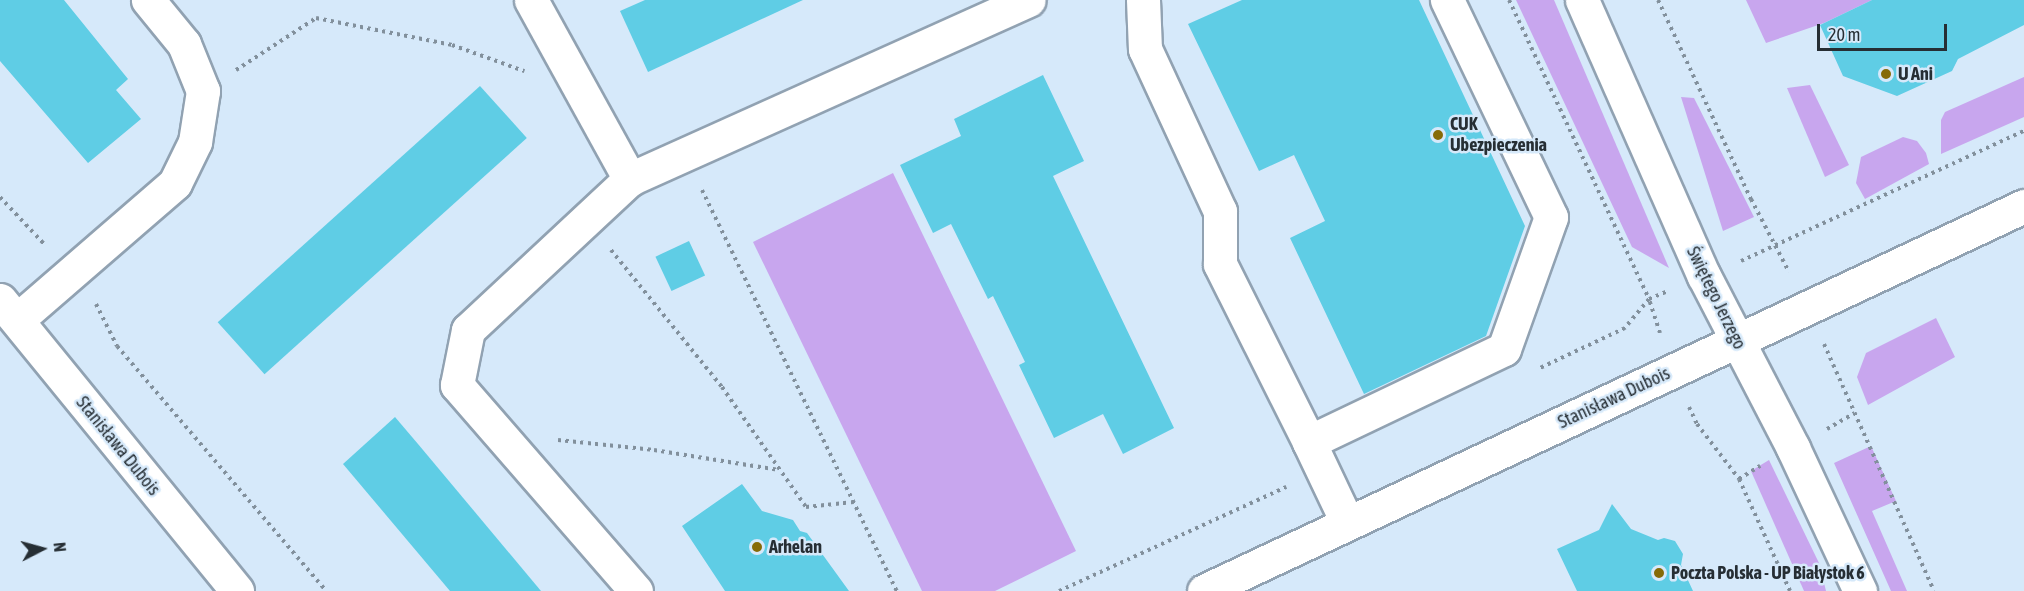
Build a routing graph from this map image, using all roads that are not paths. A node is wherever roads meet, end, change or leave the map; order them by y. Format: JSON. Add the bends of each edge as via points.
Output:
{"nodes":[{"id":1,"x":148,"y":0,"type":"edge"},
{"id":2,"x":531,"y":0,"type":"edge"},
{"id":3,"x":1029,"y":0,"type":"edge"},
{"id":4,"x":1143,"y":0,"type":"edge"},
{"id":5,"x":1447,"y":0,"type":"edge"},
{"id":6,"x":1582,"y":0,"type":"edge"},
{"id":7,"x":630,"y":179,"type":"junction"},
{"id":8,"x":2024,"y":206,"type":"edge"},
{"id":9,"x":8,"y":310,"type":"edge"},
{"id":10,"x":1736,"y":342,"type":"junction"},
{"id":11,"x":1310,"y":442,"type":"junction"},
{"id":12,"x":1347,"y":522,"type":"junction"},
{"id":13,"x":237,"y":591,"type":"edge"},
{"id":14,"x":636,"y":591,"type":"edge"},
{"id":15,"x":1204,"y":591,"type":"edge"},
{"id":16,"x":1860,"y":591,"type":"edge"}],
"edges":[{"from":1,"to":9,"type":"street","via":[[184,44],[202,91],[195,142],[175,183],[72,269]]},
{"from":2,"to":7,"type":"street"},
{"from":3,"to":7,"type":"street"},
{"from":4,"to":11,"type":"street","via":[[1145,49],[1220,211],[1220,264]]},
{"from":5,"to":11,"type":"street","via":[[1551,217],[1504,349]]},
{"from":6,"to":10,"type":"street","name":"Świętego Jerzego"},
{"from":7,"to":14,"type":"street","via":[[468,330],[457,386]]},
{"from":8,"to":10,"type":"street","name":"Stanisława Dubois"},
{"from":9,"to":13,"type":"street","name":"Stanisława Dubois"},
{"from":10,"to":12,"type":"street","name":"Stanisława Dubois"},
{"from":10,"to":16,"type":"street","name":"Świętego Jerzego","via":[[1793,448]]},
{"from":11,"to":12,"type":"street"},
{"from":12,"to":15,"type":"street","name":"Stanisława Dubois"}]}
